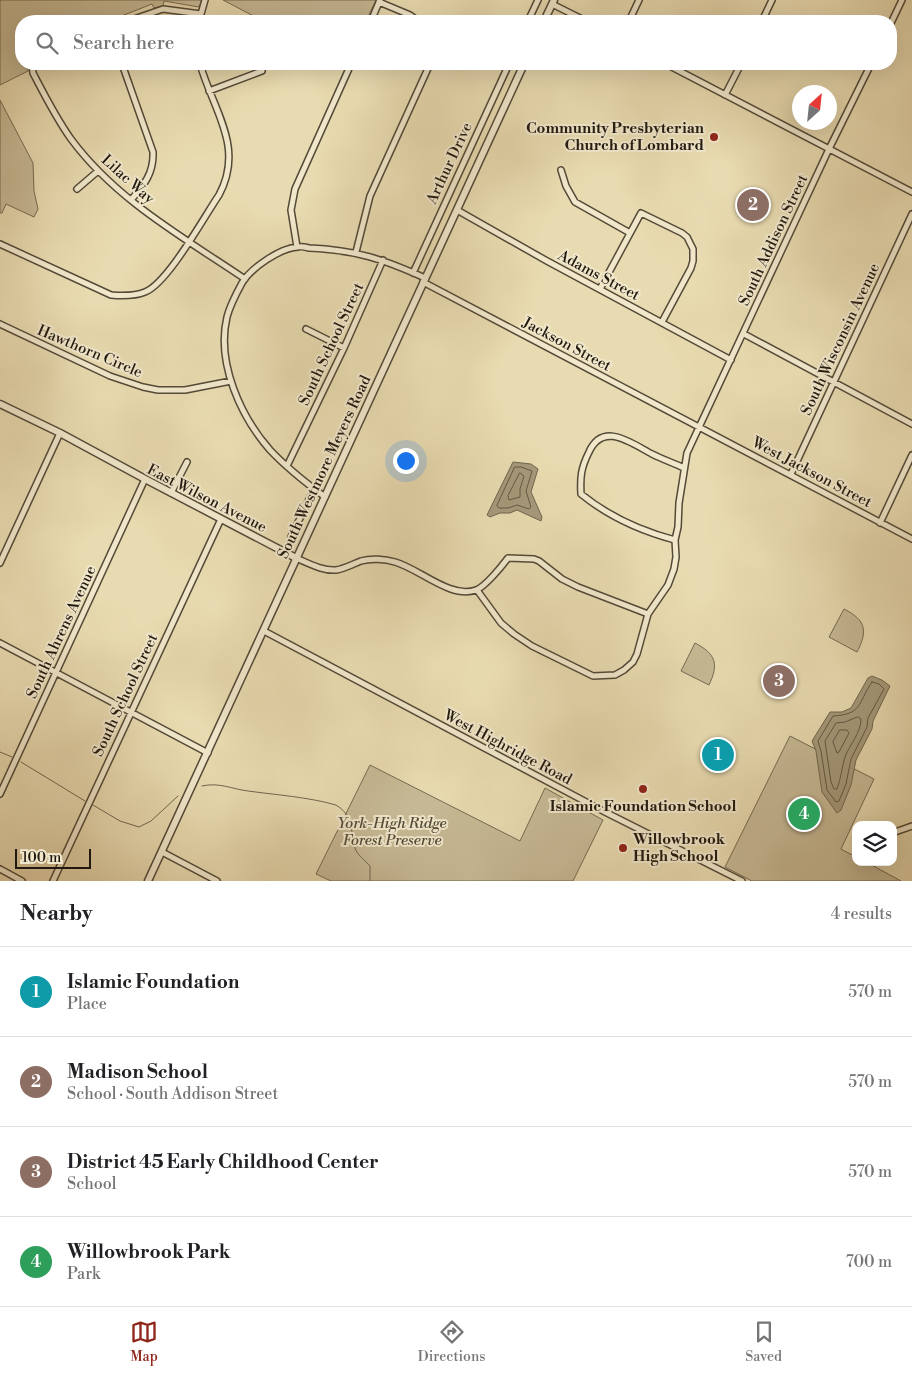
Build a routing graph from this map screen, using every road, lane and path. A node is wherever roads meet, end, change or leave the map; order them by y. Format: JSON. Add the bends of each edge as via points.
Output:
{"nodes":[{"id":1,"x":205,"y":0,"type":"edge"},
{"id":2,"x":538,"y":0,"type":"edge"},
{"id":3,"x":639,"y":0,"type":"edge"},
{"id":4,"x":772,"y":0,"type":"edge"},
{"id":5,"x":902,"y":0,"type":"edge"},
{"id":6,"x":380,"y":1,"type":"edge"},
{"id":7,"x":551,"y":1,"type":"edge"},
{"id":8,"x":201,"y":14,"type":"joint"},
{"id":9,"x":144,"y":15,"type":"edge"},
{"id":10,"x":373,"y":15,"type":"edge"},
{"id":11,"x":410,"y":15,"type":"edge"},
{"id":12,"x":531,"y":15,"type":"edge"},
{"id":13,"x":546,"y":15,"type":"edge"},
{"id":14,"x":576,"y":15,"type":"edge"},
{"id":15,"x":632,"y":15,"type":"edge"},
{"id":16,"x":765,"y":15,"type":"edge"},
{"id":17,"x":895,"y":15,"type":"edge"},
{"id":18,"x":33,"y":70,"type":"edge"},
{"id":19,"x":124,"y":70,"type":"edge"},
{"id":20,"x":202,"y":70,"type":"edge"},
{"id":21,"x":348,"y":70,"type":"edge"},
{"id":22,"x":427,"y":70,"type":"edge"},
{"id":23,"x":506,"y":70,"type":"edge"},
{"id":24,"x":521,"y":70,"type":"edge"},
{"id":25,"x":677,"y":70,"type":"edge"},
{"id":26,"x":738,"y":70,"type":"edge"},
{"id":27,"x":868,"y":70,"type":"edge"},
{"id":28,"x":262,"y":71,"type":"dead end"},
{"id":29,"x":209,"y":91,"type":"junction"},
{"id":30,"x":725,"y":95,"type":"junction"},
{"id":31,"x":829,"y":149,"type":"junction"},
{"id":32,"x":98,"y":170,"type":"junction"},
{"id":33,"x":561,"y":170,"type":"dead end"},
{"id":34,"x":77,"y":190,"type":"dead end"},
{"id":35,"x":912,"y":192,"type":"edge"},
{"id":36,"x":131,"y":200,"type":"junction"},
{"id":37,"x":456,"y":210,"type":"junction"},
{"id":38,"x":912,"y":214,"type":"edge"},
{"id":39,"x":630,"y":233,"type":"junction"},
{"id":40,"x":189,"y":241,"type":"junction"},
{"id":41,"x":0,"y":244,"type":"edge"},
{"id":42,"x":297,"y":246,"type":"junction"},
{"id":43,"x":356,"y":252,"type":"junction"},
{"id":44,"x":384,"y":260,"type":"junction"},
{"id":45,"x":413,"y":273,"type":"junction"},
{"id":46,"x":244,"y":279,"type":"junction"},
{"id":47,"x":424,"y":280,"type":"junction"},
{"id":48,"x":600,"y":289,"type":"junction"},
{"id":49,"x":662,"y":322,"type":"junction"},
{"id":50,"x":0,"y":324,"type":"edge"},
{"id":51,"x":306,"y":329,"type":"dead end"},
{"id":52,"x":744,"y":334,"type":"junction"},
{"id":53,"x":344,"y":348,"type":"junction"},
{"id":54,"x":731,"y":360,"type":"junction"},
{"id":55,"x":231,"y":382,"type":"junction"},
{"id":56,"x":834,"y":382,"type":"junction"},
{"id":57,"x":0,"y":404,"type":"edge"},
{"id":58,"x":912,"y":424,"type":"edge"},
{"id":59,"x":700,"y":426,"type":"junction"},
{"id":60,"x":60,"y":433,"type":"junction"},
{"id":61,"x":912,"y":455,"type":"edge"},
{"id":62,"x":188,"y":462,"type":"dead end"},
{"id":63,"x":287,"y":466,"type":"junction"},
{"id":64,"x":684,"y":468,"type":"junction"},
{"id":65,"x":791,"y":474,"type":"junction"},
{"id":66,"x":144,"y":479,"type":"junction"},
{"id":67,"x":314,"y":489,"type":"junction"},
{"id":68,"x":171,"y":493,"type":"junction"},
{"id":69,"x":325,"y":497,"type":"junction"},
{"id":70,"x":221,"y":519,"type":"junction"},
{"id":71,"x":880,"y":523,"type":"junction"},
{"id":72,"x":291,"y":537,"type":"dead end"},
{"id":73,"x":912,"y":539,"type":"edge"},
{"id":74,"x":675,"y":540,"type":"junction"},
{"id":75,"x":296,"y":558,"type":"junction"},
{"id":76,"x":0,"y":563,"type":"edge"},
{"id":77,"x":477,"y":590,"type":"junction"},
{"id":78,"x":648,"y":614,"type":"junction"},
{"id":79,"x":264,"y":631,"type":"junction"},
{"id":80,"x":0,"y":643,"type":"edge"},
{"id":81,"x":56,"y":672,"type":"junction"},
{"id":82,"x":131,"y":712,"type":"junction"},
{"id":83,"x":208,"y":753,"type":"junction"},
{"id":84,"x":0,"y":794,"type":"edge"},
{"id":85,"x":912,"y":826,"type":"edge"},
{"id":86,"x":897,"y":831,"type":"edge"},
{"id":87,"x":162,"y":852,"type":"junction"},
{"id":88,"x":0,"y":869,"type":"edge"},
{"id":89,"x":22,"y":881,"type":"edge"},
{"id":90,"x":53,"y":881,"type":"edge"},
{"id":91,"x":148,"y":881,"type":"edge"},
{"id":92,"x":217,"y":881,"type":"edge"},
{"id":93,"x":742,"y":881,"type":"edge"}],
"edges":[{"from":1,"to":8,"type":"street"},
{"from":2,"to":12,"type":"street"},
{"from":3,"to":15,"type":"street"},
{"from":4,"to":16,"type":"street"},
{"from":5,"to":17,"type":"street"},
{"from":6,"to":10,"type":"street"},
{"from":6,"to":11,"type":"street"},
{"from":7,"to":13,"type":"street"},
{"from":7,"to":14,"type":"street"},
{"from":8,"to":9,"type":"street","via":[[162,8]]},
{"from":18,"to":32,"type":"street","name":"Lilac Way","via":[[55,115]]},
{"from":19,"to":36,"type":"street","via":[[152,144],[154,160],[149,178]]},
{"from":20,"to":29,"type":"street"},
{"from":21,"to":42,"type":"street","via":[[295,189],[292,216]]},
{"from":22,"to":43,"type":"street","via":[[370,196]]},
{"from":23,"to":45,"type":"street","name":"Arthur Drive"},
{"from":24,"to":37,"type":"street","name":"South Westmore Meyers Road"},
{"from":25,"to":30,"type":"street"},
{"from":26,"to":30,"type":"street"},
{"from":27,"to":31,"type":"street","name":"South Addison Street"},
{"from":28,"to":29,"type":"street"},
{"from":29,"to":40,"type":"street","via":[[226,133],[229,169],[219,195]]},
{"from":30,"to":31,"type":"street"},
{"from":31,"to":35,"type":"street"},
{"from":31,"to":52,"type":"street","name":"South Addison Street"},
{"from":32,"to":34,"type":"street"},
{"from":32,"to":36,"type":"street","name":"Lilac Way"},
{"from":33,"to":39,"type":"street","via":[[575,202]]},
{"from":36,"to":40,"type":"street","name":"Lilac Way"},
{"from":37,"to":47,"type":"street","name":"South Westmore Meyers Road"},
{"from":37,"to":48,"type":"street","name":"Adams Street"},
{"from":38,"to":56,"type":"street","name":"South Wisconsin Avenue"},
{"from":39,"to":48,"type":"street"},
{"from":39,"to":49,"type":"street","via":[[641,213],[682,233],[694,249],[691,268]]},
{"from":40,"to":41,"type":"street","via":[[161,281],[146,292],[123,296],[106,293]]},
{"from":40,"to":46,"type":"street","name":"Lilac Way"},
{"from":42,"to":43,"type":"street","name":"Jackson Street"},
{"from":42,"to":46,"type":"street","via":[[269,258]]},
{"from":43,"to":44,"type":"street","name":"Jackson Street"},
{"from":44,"to":45,"type":"street","name":"Jackson Street"},
{"from":44,"to":53,"type":"street","name":"South School Street"},
{"from":45,"to":47,"type":"street","name":"Jackson Street"},
{"from":46,"to":55,"type":"street","via":[[229,310],[224,332]]},
{"from":47,"to":59,"type":"street","name":"Jackson Street"},
{"from":47,"to":69,"type":"street","name":"South Westmore Meyers Road"},
{"from":48,"to":49,"type":"street","name":"Adams Street"},
{"from":49,"to":54,"type":"street","name":"Adams Street"},
{"from":50,"to":55,"type":"street","name":"Hawthorn Circle","via":[[136,385],[174,390]]},
{"from":51,"to":53,"type":"street"},
{"from":52,"to":54,"type":"street","name":"South Addison Street"},
{"from":52,"to":56,"type":"street"},
{"from":53,"to":63,"type":"street","name":"South School Street"},
{"from":54,"to":59,"type":"street","name":"South Addison Street"},
{"from":55,"to":63,"type":"street","via":[[253,427]]},
{"from":56,"to":58,"type":"street"},
{"from":56,"to":65,"type":"street","name":"South Wisconsin Avenue"},
{"from":57,"to":60,"type":"street","name":"East Wilson Avenue"},
{"from":59,"to":64,"type":"street","name":"South Addison Street","via":[[687,453]]},
{"from":59,"to":65,"type":"street","name":"West Jackson Street"},
{"from":60,"to":66,"type":"street","name":"East Wilson Avenue"},
{"from":60,"to":76,"type":"street"},
{"from":61,"to":71,"type":"street"},
{"from":62,"to":68,"type":"street"},
{"from":63,"to":67,"type":"street"},
{"from":64,"to":74,"type":"street","name":"South Addison Street"},
{"from":64,"to":74,"type":"street","via":[[622,438],[604,436],[590,449],[581,470],[581,494],[595,506],[646,532]]},
{"from":65,"to":71,"type":"street","name":"West Jackson Street"},
{"from":66,"to":68,"type":"street","name":"East Wilson Avenue"},
{"from":66,"to":81,"type":"street","name":"South Ahrens Avenue"},
{"from":67,"to":69,"type":"street"},
{"from":67,"to":72,"type":"street"},
{"from":68,"to":70,"type":"street","name":"East Wilson Avenue"},
{"from":69,"to":75,"type":"street","name":"South Westmore Meyers Road"},
{"from":70,"to":75,"type":"street","name":"East Wilson Avenue"},
{"from":70,"to":82,"type":"street","name":"South School Street"},
{"from":71,"to":73,"type":"street","name":"West Jackson Street"},
{"from":74,"to":78,"type":"street","name":"South Addison Street","via":[[671,577]]},
{"from":75,"to":77,"type":"street","name":"East Wilson Avenue","via":[[336,570],[364,560],[393,561],[452,590]]},
{"from":75,"to":79,"type":"street","name":"South Westmore Meyers Road"},
{"from":77,"to":78,"type":"street","via":[[508,558],[528,558],[539,561],[578,587]]},
{"from":77,"to":78,"type":"street","name":"South Addison Street","via":[[501,623],[514,634],[593,676],[615,675],[632,662]]},
{"from":79,"to":83,"type":"street","name":"South Westmore Meyers Road"},
{"from":79,"to":93,"type":"street","name":"West Highridge Road"},
{"from":80,"to":81,"type":"street"},
{"from":81,"to":82,"type":"street"},
{"from":81,"to":84,"type":"street","name":"South Ahrens Avenue"},
{"from":82,"to":83,"type":"street"},
{"from":82,"to":90,"type":"street","name":"South School Street"},
{"from":83,"to":87,"type":"street","name":"South Westmore Meyers Road"},
{"from":85,"to":86,"type":"street"},
{"from":87,"to":91,"type":"street","name":"South Westmore Meyers Road"},
{"from":87,"to":92,"type":"street"},
{"from":88,"to":89,"type":"street"}]}
